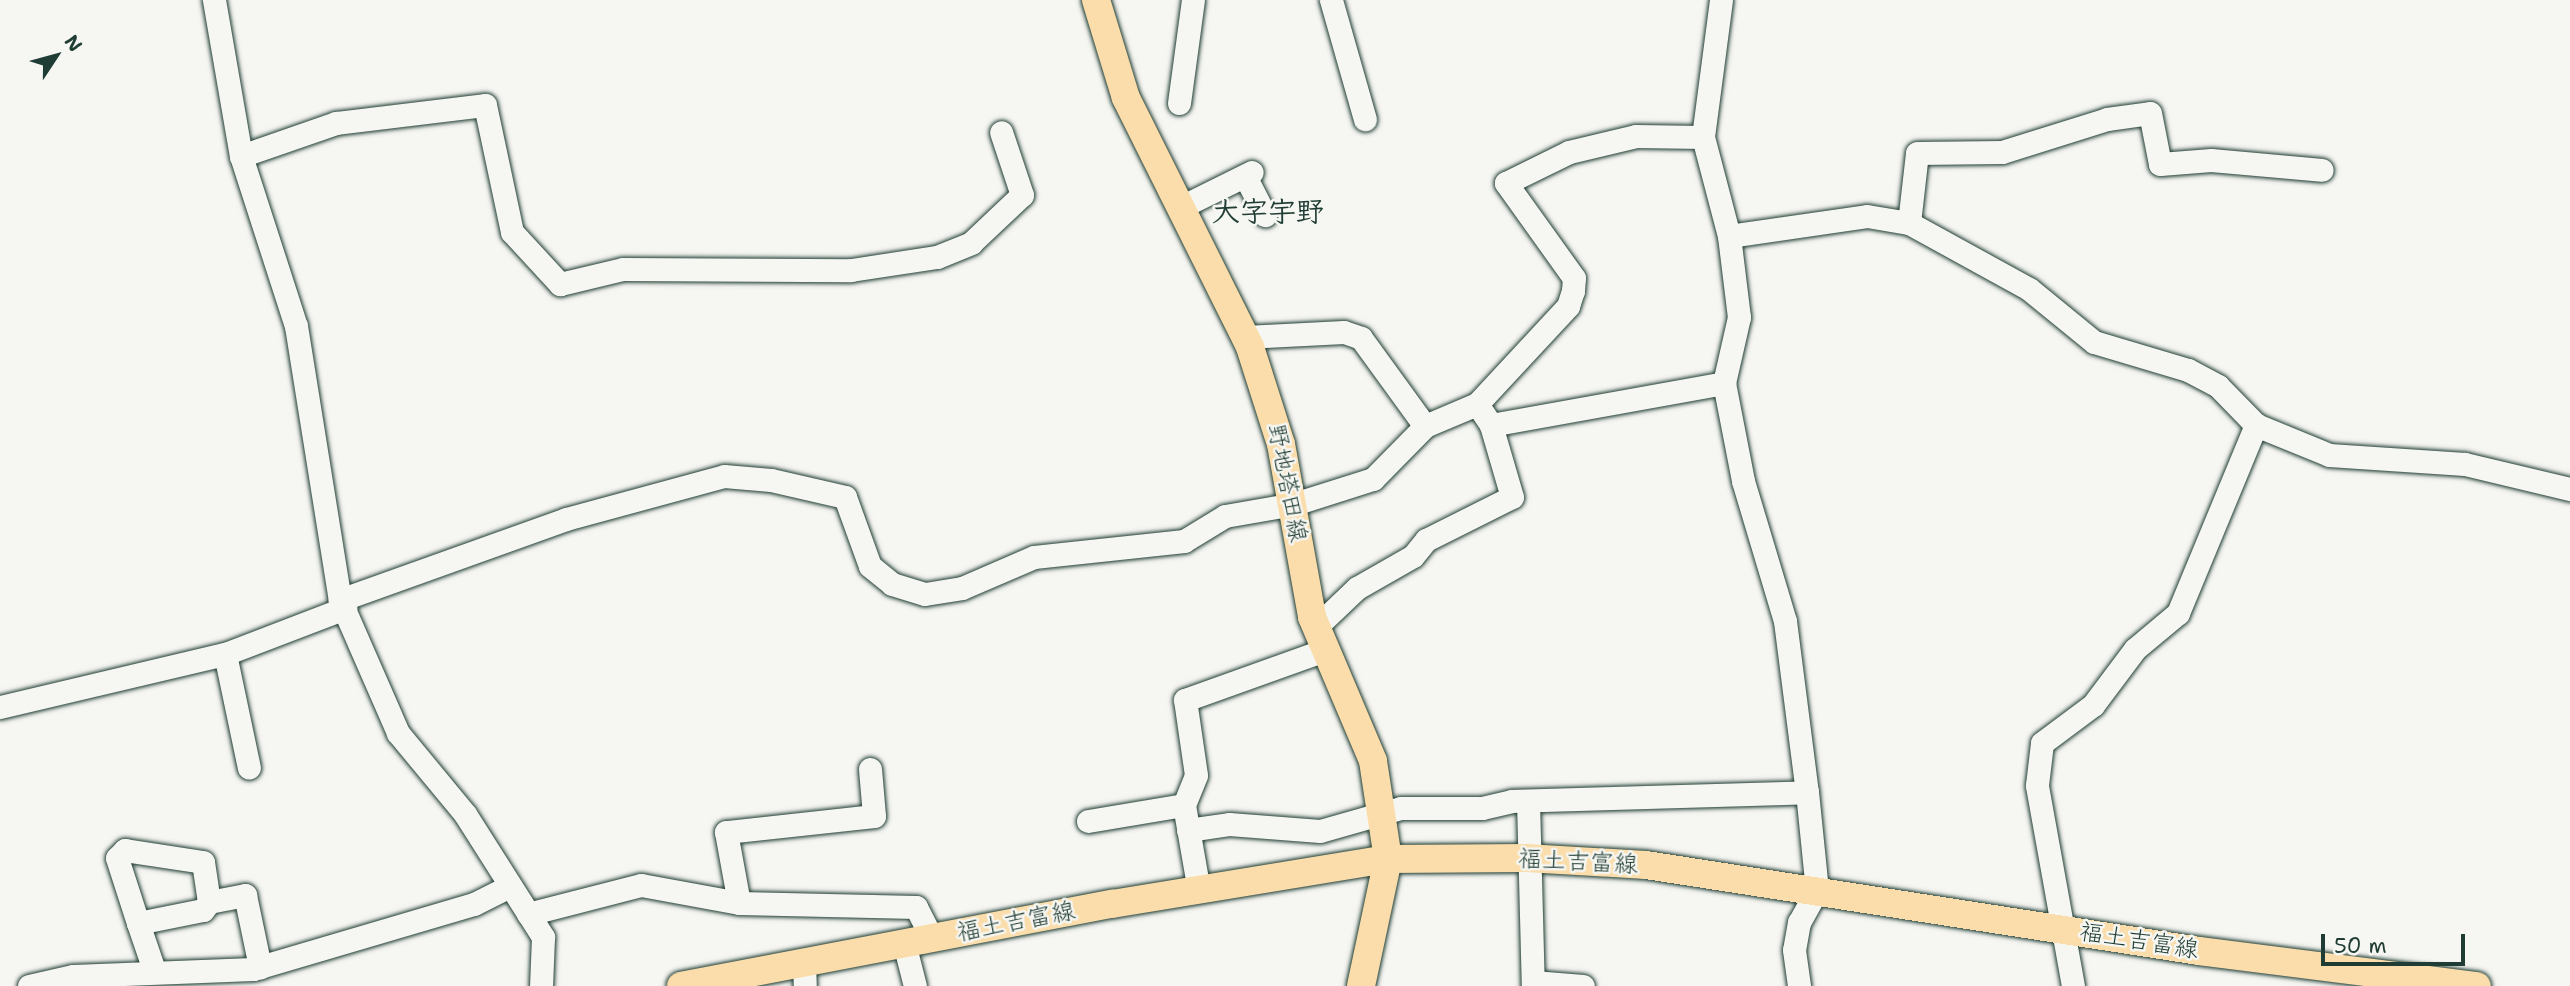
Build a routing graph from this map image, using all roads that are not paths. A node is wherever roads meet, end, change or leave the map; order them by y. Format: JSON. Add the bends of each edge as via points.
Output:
{"nodes":[{"id":1,"x":214,"y":0,"type":"edge"},
{"id":2,"x":1096,"y":0,"type":"edge"},
{"id":3,"x":1193,"y":0,"type":"edge"},
{"id":4,"x":1331,"y":0,"type":"edge"},
{"id":5,"x":1721,"y":0,"type":"edge"},
{"id":6,"x":1179,"y":103,"type":"dead end"},
{"id":7,"x":1365,"y":119,"type":"dead end"},
{"id":8,"x":1001,"y":132,"type":"dead end"},
{"id":9,"x":1703,"y":137,"type":"junction"},
{"id":10,"x":241,"y":156,"type":"junction"},
{"id":11,"x":2322,"y":170,"type":"dead end"},
{"id":12,"x":1179,"y":208,"type":"junction"},
{"id":13,"x":1265,"y":215,"type":"dead end"},
{"id":14,"x":1909,"y":223,"type":"junction"},
{"id":15,"x":1729,"y":236,"type":"junction"},
{"id":16,"x":1245,"y":337,"type":"junction"},
{"id":17,"x":1724,"y":383,"type":"junction"},
{"id":18,"x":1477,"y":404,"type":"junction"},
{"id":19,"x":1491,"y":425,"type":"junction"},
{"id":20,"x":2256,"y":425,"type":"junction"},
{"id":21,"x":1425,"y":426,"type":"junction"},
{"id":22,"x":2570,"y":489,"type":"edge"},
{"id":23,"x":1294,"y":504,"type":"junction"},
{"id":24,"x":342,"y":604,"type":"junction"},
{"id":25,"x":1320,"y":638,"type":"junction"},
{"id":26,"x":225,"y":654,"type":"junction"},
{"id":27,"x":0,"y":707,"type":"edge"},
{"id":28,"x":249,"y":768,"type":"dead end"},
{"id":29,"x":870,"y":769,"type":"dead end"},
{"id":30,"x":1807,"y":792,"type":"junction"},
{"id":31,"x":1528,"y":801,"type":"junction"},
{"id":32,"x":1184,"y":805,"type":"junction"},
{"id":33,"x":1383,"y":814,"type":"junction"},
{"id":34,"x":1088,"y":821,"type":"dead end"},
{"id":35,"x":1188,"y":830,"type":"junction"},
{"id":36,"x":1526,"y":858,"type":"junction"},
{"id":37,"x":1388,"y":859,"type":"junction"},
{"id":38,"x":510,"y":886,"type":"junction"},
{"id":39,"x":1816,"y":890,"type":"junction"},
{"id":40,"x":1199,"y":891,"type":"junction"},
{"id":41,"x":209,"y":902,"type":"junction"},
{"id":42,"x":738,"y":903,"type":"junction"},
{"id":43,"x":528,"y":914,"type":"junction"},
{"id":44,"x":138,"y":923,"type":"junction"},
{"id":45,"x":2066,"y":929,"type":"junction"},
{"id":46,"x":932,"y":938,"type":"junction"},
{"id":47,"x":904,"y":943,"type":"junction"},
{"id":48,"x":260,"y":967,"type":"junction"},
{"id":49,"x":154,"y":970,"type":"junction"},
{"id":50,"x":804,"y":974,"type":"edge"},
{"id":51,"x":1533,"y":984,"type":"edge"},
{"id":52,"x":29,"y":986,"type":"edge"},
{"id":53,"x":541,"y":986,"type":"edge"},
{"id":54,"x":681,"y":986,"type":"edge"},
{"id":55,"x":915,"y":986,"type":"edge"},
{"id":56,"x":1361,"y":986,"type":"edge"},
{"id":57,"x":1583,"y":986,"type":"edge"},
{"id":58,"x":1800,"y":986,"type":"edge"},
{"id":59,"x":2073,"y":986,"type":"edge"},
{"id":60,"x":2477,"y":986,"type":"edge"}],
"edges":[{"from":1,"to":10,"type":"street"},
{"from":2,"to":12,"type":"main road","name":"野地塔田線","via":[[1126,98]]},
{"from":3,"to":6,"type":"street"},
{"from":4,"to":7,"type":"street"},
{"from":5,"to":9,"type":"street"},
{"from":8,"to":10,"type":"street","via":[[1023,195],[971,243],[937,257],[851,270],[623,269],[560,284],[512,232],[485,106],[336,123]]},
{"from":9,"to":15,"type":"street"},
{"from":9,"to":18,"type":"street","via":[[1636,135],[1569,152],[1506,183],[1574,278],[1573,291],[1568,306]]},
{"from":10,"to":24,"type":"street","via":[[296,326]]},
{"from":11,"to":14,"type":"street","via":[[2211,160],[2160,164],[2150,113],[2107,119],[2002,152],[1917,153]]},
{"from":12,"to":13,"type":"street","via":[[1249,174]]},
{"from":12,"to":16,"type":"main road","name":"野地塔田線"},
{"from":14,"to":15,"type":"street","via":[[1867,216]]},
{"from":14,"to":20,"type":"street","via":[[2029,289],[2094,342],[2188,370],[2218,386]]},
{"from":15,"to":17,"type":"street","via":[[1739,317]]},
{"from":16,"to":21,"type":"street","via":[[1344,332],[1361,338]]},
{"from":16,"to":23,"type":"main road","name":"野地塔田線","via":[[1272,410]]},
{"from":17,"to":19,"type":"street"},
{"from":17,"to":30,"type":"street","via":[[1743,481],[1785,621]]},
{"from":18,"to":19,"type":"street"},
{"from":18,"to":21,"type":"street"},
{"from":19,"to":25,"type":"street","via":[[1512,497],[1426,540],[1413,556],[1357,588]]},
{"from":20,"to":22,"type":"street","via":[[2329,456],[2465,464]]},
{"from":20,"to":45,"type":"street","via":[[2178,613],[2135,649],[2093,705],[2042,743],[2036,785]]},
{"from":21,"to":23,"type":"street","via":[[1373,479]]},
{"from":23,"to":24,"type":"street","via":[[1225,516],[1184,541],[1034,557],[962,588],[925,594],[892,584],[870,566],[845,497],[771,480],[724,476],[566,519]]},
{"from":23,"to":25,"type":"main road","name":"野地塔田線"},
{"from":24,"to":26,"type":"street"},
{"from":24,"to":38,"type":"street","via":[[398,733],[465,814]]},
{"from":25,"to":32,"type":"street","via":[[1185,700],[1196,775]]},
{"from":25,"to":33,"type":"main road","name":"野地塔田線","via":[[1373,761]]},
{"from":26,"to":27,"type":"street"},
{"from":26,"to":28,"type":"street"},
{"from":29,"to":42,"type":"street","via":[[874,816],[726,832]]},
{"from":30,"to":31,"type":"street"},
{"from":30,"to":39,"type":"street"},
{"from":31,"to":33,"type":"street","via":[[1401,808]]},
{"from":31,"to":36,"type":"street"},
{"from":32,"to":34,"type":"street"},
{"from":32,"to":35,"type":"street"},
{"from":33,"to":35,"type":"street","via":[[1320,831],[1229,824]]},
{"from":33,"to":37,"type":"main road","name":"野地塔田線"},
{"from":35,"to":40,"type":"street"},
{"from":36,"to":37,"type":"main road","name":"福土吉富線"},
{"from":36,"to":39,"type":"main road","name":"福土吉富線","via":[[1646,865]]},
{"from":36,"to":51,"type":"street"},
{"from":37,"to":40,"type":"main road","name":"福土吉富線"},
{"from":37,"to":56,"type":"main road","name":"野地塔田線"},
{"from":38,"to":43,"type":"street"},
{"from":38,"to":48,"type":"street","via":[[474,904]]},
{"from":39,"to":45,"type":"main road","name":"福土吉富線"},
{"from":39,"to":58,"type":"street","via":[[1796,940]]},
{"from":40,"to":46,"type":"main road","name":"福土吉富線"},
{"from":41,"to":44,"type":"street","via":[[202,910]]},
{"from":41,"to":44,"type":"street","via":[[203,862],[125,850],[117,858]]},
{"from":41,"to":48,"type":"street","via":[[245,895]]},
{"from":42,"to":43,"type":"street","via":[[641,885]]},
{"from":42,"to":46,"type":"street","via":[[916,907]]},
{"from":43,"to":53,"type":"street","via":[[543,937]]},
{"from":44,"to":49,"type":"street"},
{"from":45,"to":59,"type":"street"},
{"from":45,"to":60,"type":"main road","name":"福土吉富線"},
{"from":46,"to":47,"type":"main road","name":"福土吉富線"},
{"from":47,"to":50,"type":"main road","name":"福土吉富線"},
{"from":47,"to":55,"type":"street"},
{"from":48,"to":49,"type":"street"},
{"from":49,"to":52,"type":"street","via":[[73,976]]},
{"from":50,"to":54,"type":"main road","name":"福土吉富線"},
{"from":51,"to":57,"type":"street"}]}
